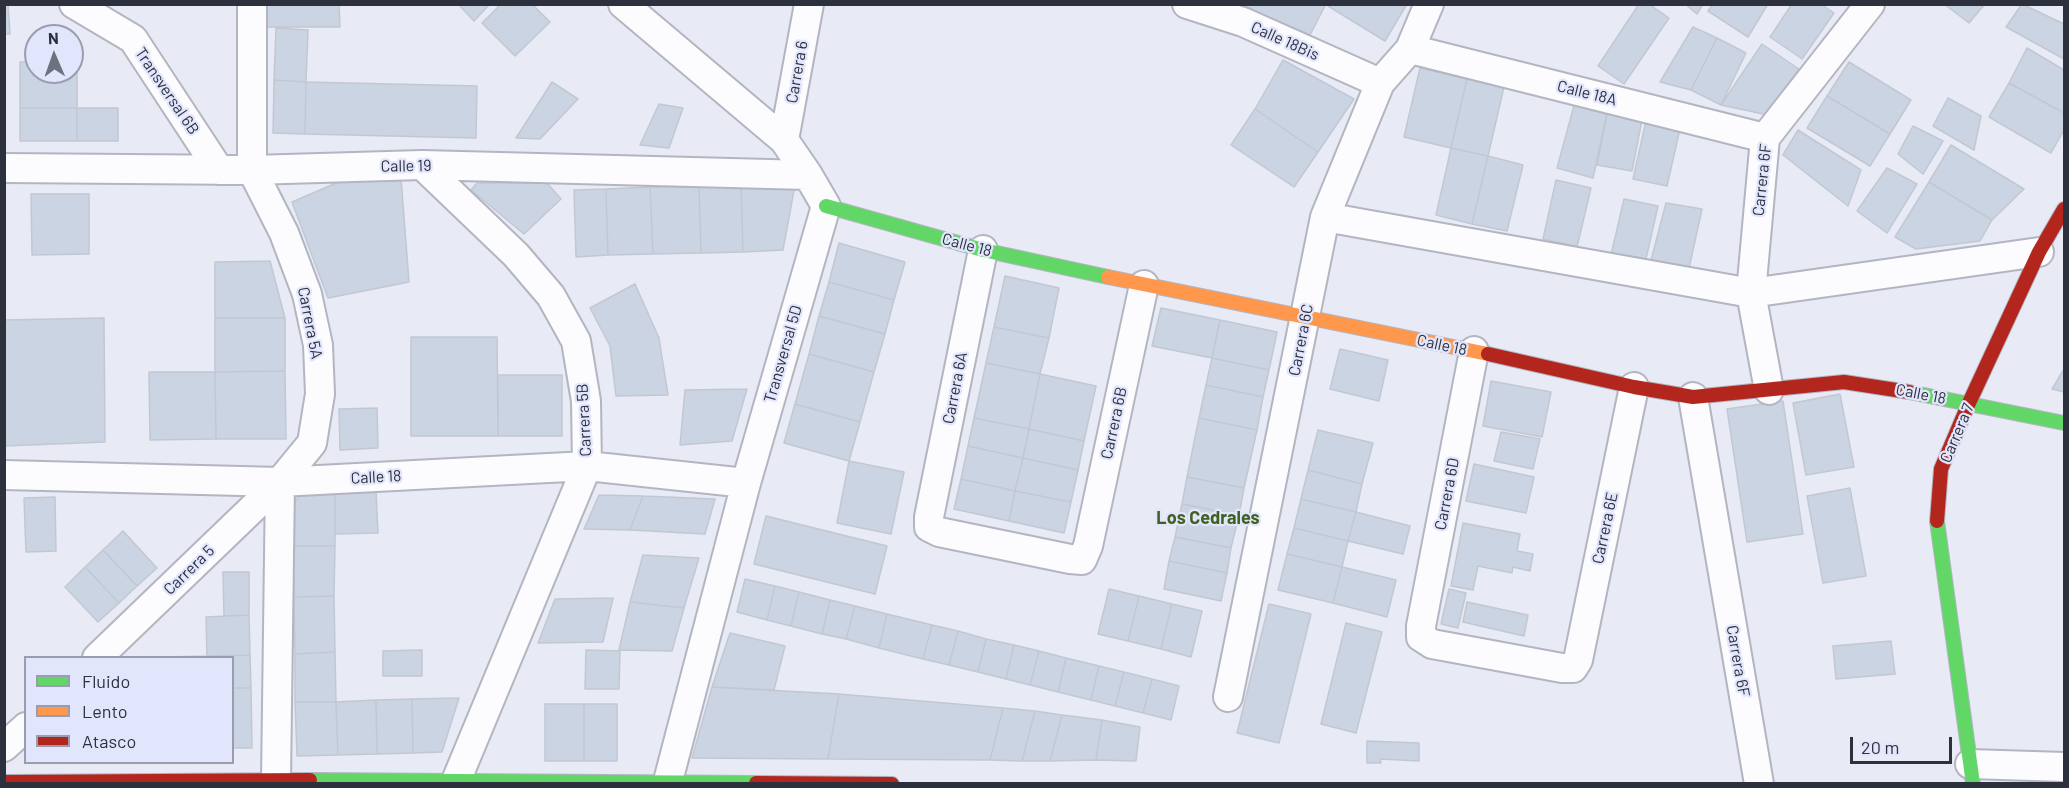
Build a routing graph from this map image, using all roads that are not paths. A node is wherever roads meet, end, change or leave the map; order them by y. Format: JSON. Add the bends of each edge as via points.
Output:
{"nodes":[{"id":1,"x":74,"y":4,"type":"edge"},
{"id":2,"x":252,"y":4,"type":"edge"},
{"id":3,"x":623,"y":4,"type":"edge"},
{"id":4,"x":809,"y":4,"type":"edge"},
{"id":5,"x":1188,"y":4,"type":"edge"},
{"id":6,"x":1429,"y":4,"type":"edge"},
{"id":7,"x":1863,"y":7,"type":"edge"},
{"id":8,"x":1410,"y":49,"type":"junction"},
{"id":9,"x":1380,"y":83,"type":"junction"},
{"id":10,"x":1765,"y":138,"type":"junction"},
{"id":11,"x":784,"y":140,"type":"junction"},
{"id":12,"x":422,"y":165,"type":"junction"},
{"id":13,"x":4,"y":168,"type":"edge"},
{"id":14,"x":219,"y":170,"type":"junction"},
{"id":15,"x":252,"y":170,"type":"junction"},
{"id":16,"x":808,"y":175,"type":"junction"},
{"id":17,"x":826,"y":206,"type":"junction"},
{"id":18,"x":2064,"y":209,"type":"edge"},
{"id":19,"x":1325,"y":217,"type":"junction"},
{"id":20,"x":983,"y":250,"type":"junction"},
{"id":21,"x":2039,"y":252,"type":"junction"},
{"id":22,"x":1144,"y":285,"type":"junction"},
{"id":23,"x":1751,"y":293,"type":"junction"},
{"id":24,"x":1305,"y":317,"type":"junction"},
{"id":25,"x":1474,"y":351,"type":"junction"},
{"id":26,"x":1634,"y":387,"type":"junction"},
{"id":27,"x":1769,"y":390,"type":"junction"},
{"id":28,"x":1693,"y":397,"type":"junction"},
{"id":29,"x":1969,"y":404,"type":"junction"},
{"id":30,"x":2064,"y":423,"type":"edge"},
{"id":31,"x":586,"y":466,"type":"junction"},
{"id":32,"x":4,"y":475,"type":"edge"},
{"id":33,"x":280,"y":482,"type":"junction"},
{"id":34,"x":746,"y":483,"type":"junction"},
{"id":35,"x":1082,"y":560,"type":"joint"},
{"id":36,"x":99,"y":656,"type":"edge"},
{"id":37,"x":1573,"y":668,"type":"joint"},
{"id":38,"x":1228,"y":697,"type":"dead end"},
{"id":39,"x":24,"y":729,"type":"edge"},
{"id":40,"x":4,"y":747,"type":"edge"},
{"id":41,"x":2064,"y":767,"type":"edge"},
{"id":42,"x":1972,"y":774,"type":"edge"},
{"id":43,"x":668,"y":781,"type":"junction"},
{"id":44,"x":4,"y":782,"type":"edge"},
{"id":45,"x":276,"y":782,"type":"edge"},
{"id":46,"x":456,"y":782,"type":"edge"},
{"id":47,"x":892,"y":783,"type":"edge"},
{"id":48,"x":1759,"y":783,"type":"edge"}],
"edges":[{"from":1,"to":14,"type":"street","name":"Transversal 6B","via":[[133,39]]},
{"from":2,"to":15,"type":"street","name":"Carrera 5A"},
{"from":3,"to":11,"type":"street"},
{"from":4,"to":11,"type":"street","name":"Carrera 6"},
{"from":5,"to":9,"type":"street","name":"Calle 18Bis","via":[[1243,22]]},
{"from":6,"to":8,"type":"street","name":"Carrera 6C"},
{"from":7,"to":10,"type":"street","name":"Carrera 6F"},
{"from":8,"to":9,"type":"street","name":"Carrera 6C"},
{"from":8,"to":10,"type":"street","name":"Calle 18A"},
{"from":9,"to":19,"type":"street","name":"Carrera 6C"},
{"from":10,"to":23,"type":"street","name":"Carrera 6F"},
{"from":11,"to":16,"type":"street"},
{"from":12,"to":15,"type":"street","name":"Calle 19"},
{"from":12,"to":16,"type":"street","name":"Calle 19"},
{"from":12,"to":31,"type":"street","name":"Carrera 5B","via":[[516,255],[551,296],[576,341],[586,401]]},
{"from":13,"to":14,"type":"street","name":"Calle 19"},
{"from":14,"to":15,"type":"street","name":"Calle 19"},
{"from":15,"to":33,"type":"street","name":"Carrera 5A","via":[[284,233],[307,294],[318,345],[320,394],[312,443]]},
{"from":16,"to":17,"type":"street"},
{"from":17,"to":20,"type":"street","name":"Calle 18"},
{"from":17,"to":34,"type":"street","name":"Transversal 5D"},
{"from":18,"to":21,"type":"street","name":"Carrera 7"},
{"from":19,"to":23,"type":"street"},
{"from":19,"to":24,"type":"street","name":"Carrera 6C"},
{"from":20,"to":22,"type":"street","name":"Calle 18"},
{"from":20,"to":35,"type":"street","name":"Carrera 6A","via":[[929,527]]},
{"from":21,"to":23,"type":"street"},
{"from":21,"to":29,"type":"street","name":"Carrera 7"},
{"from":22,"to":24,"type":"street","name":"Calle 18"},
{"from":22,"to":35,"type":"street","name":"Carrera 6B"},
{"from":23,"to":27,"type":"street","name":"Carrera 6F"},
{"from":24,"to":25,"type":"street","name":"Calle 18"},
{"from":24,"to":38,"type":"street","name":"Carrera 6C"},
{"from":25,"to":26,"type":"street","name":"Calle 18"},
{"from":25,"to":37,"type":"street","name":"Carrera 6D","via":[[1420,637],[1431,644]]},
{"from":26,"to":28,"type":"street","name":"Calle 18"},
{"from":26,"to":37,"type":"street","name":"Carrera 6E","via":[[1578,660]]},
{"from":27,"to":28,"type":"street","name":"Calle 18"},
{"from":27,"to":29,"type":"street","name":"Calle 18","via":[[1844,381]]},
{"from":28,"to":48,"type":"street","name":"Carrera 6F"},
{"from":29,"to":30,"type":"street","name":"Calle 18"},
{"from":29,"to":42,"type":"street","name":"Carrera 7","via":[[1941,470],[1936,514]]},
{"from":31,"to":33,"type":"street","name":"Calle 18"},
{"from":31,"to":34,"type":"street","name":"Calle 18"},
{"from":31,"to":46,"type":"street","name":"Carrera 5B"},
{"from":32,"to":33,"type":"street","name":"Calle 18"},
{"from":33,"to":36,"type":"street","name":"Carrera 5"},
{"from":33,"to":45,"type":"street"},
{"from":34,"to":43,"type":"street","name":"Transversal 5D"},
{"from":39,"to":40,"type":"street"},
{"from":41,"to":42,"type":"street"},
{"from":43,"to":46,"type":"street"},
{"from":43,"to":47,"type":"street"},
{"from":44,"to":45,"type":"street"},
{"from":45,"to":46,"type":"street"}]}
